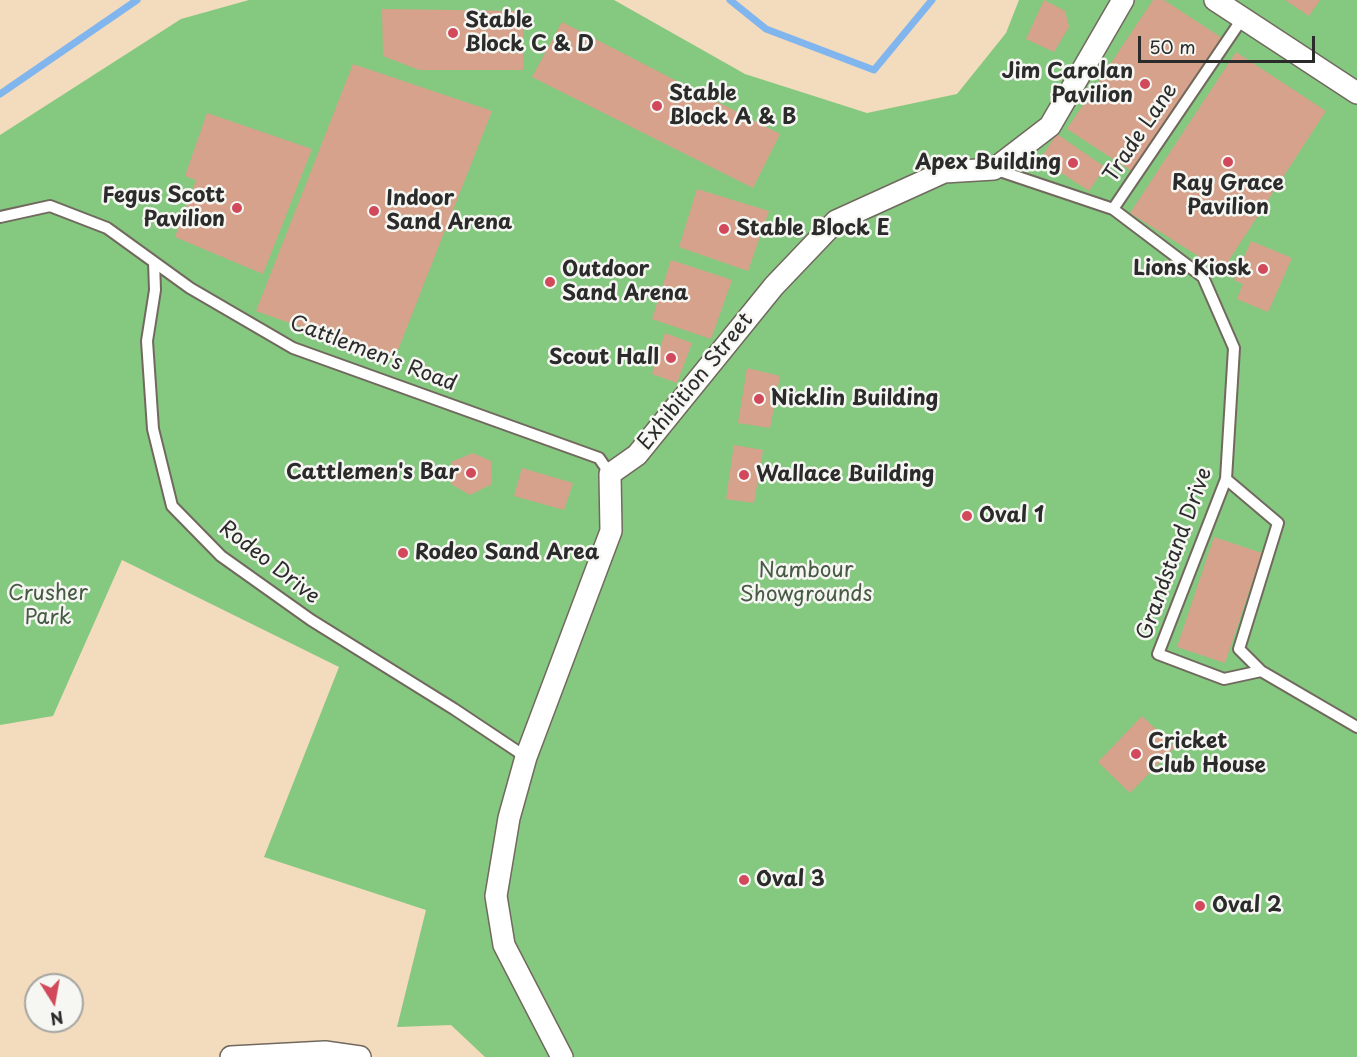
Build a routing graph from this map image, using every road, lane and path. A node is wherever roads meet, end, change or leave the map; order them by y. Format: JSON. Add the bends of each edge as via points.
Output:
{"nodes":[{"id":1,"x":1123,"y":0,"type":"edge"},
{"id":2,"x":1215,"y":0,"type":"edge"},
{"id":3,"x":1242,"y":19,"type":"junction"},
{"id":4,"x":1357,"y":93,"type":"edge"},
{"id":5,"x":994,"y":169,"type":"junction"},
{"id":6,"x":1113,"y":209,"type":"junction"},
{"id":7,"x":0,"y":217,"type":"edge"},
{"id":8,"x":154,"y":262,"type":"junction"},
{"id":9,"x":610,"y":474,"type":"junction"},
{"id":10,"x":1226,"y":479,"type":"junction"},
{"id":11,"x":1262,"y":671,"type":"junction"},
{"id":12,"x":1357,"y":727,"type":"edge"},
{"id":13,"x":526,"y":758,"type":"junction"},
{"id":14,"x":231,"y":1057,"type":"edge"},
{"id":15,"x":360,"y":1057,"type":"edge"},
{"id":16,"x":561,"y":1057,"type":"edge"}],
"edges":[{"from":1,"to":5,"type":"street","via":[[1050,126]]},
{"from":2,"to":3,"type":"street"},
{"from":3,"to":4,"type":"street"},
{"from":3,"to":6,"type":"lane","name":"Trade Lane"},
{"from":5,"to":6,"type":"lane","name":"Grandstand Drive"},
{"from":5,"to":9,"type":"street","name":"Exhibition Street","via":[[944,172],[836,221],[774,286],[637,455]]},
{"from":6,"to":10,"type":"lane","name":"Grandstand Drive","via":[[1203,277],[1234,348]]},
{"from":7,"to":8,"type":"lane","name":"Cattlemen's Road","via":[[50,206],[107,228]]},
{"from":8,"to":9,"type":"lane","name":"Cattlemen's Road","via":[[190,288],[293,348],[599,458]]},
{"from":8,"to":13,"type":"lane","name":"Rodeo Drive","via":[[155,290],[147,341],[153,429],[172,506],[221,556],[311,620]]},
{"from":9,"to":13,"type":"street","via":[[611,531]]},
{"from":10,"to":11,"type":"lane","via":[[1278,523],[1239,649]]},
{"from":10,"to":11,"type":"lane","name":"Grandstand Drive","via":[[1158,654],[1224,679]]},
{"from":11,"to":12,"type":"lane"},
{"from":13,"to":16,"type":"street","via":[[509,818],[496,896],[504,945]]},
{"from":14,"to":15,"type":"street","via":[[325,1052]]}]}
